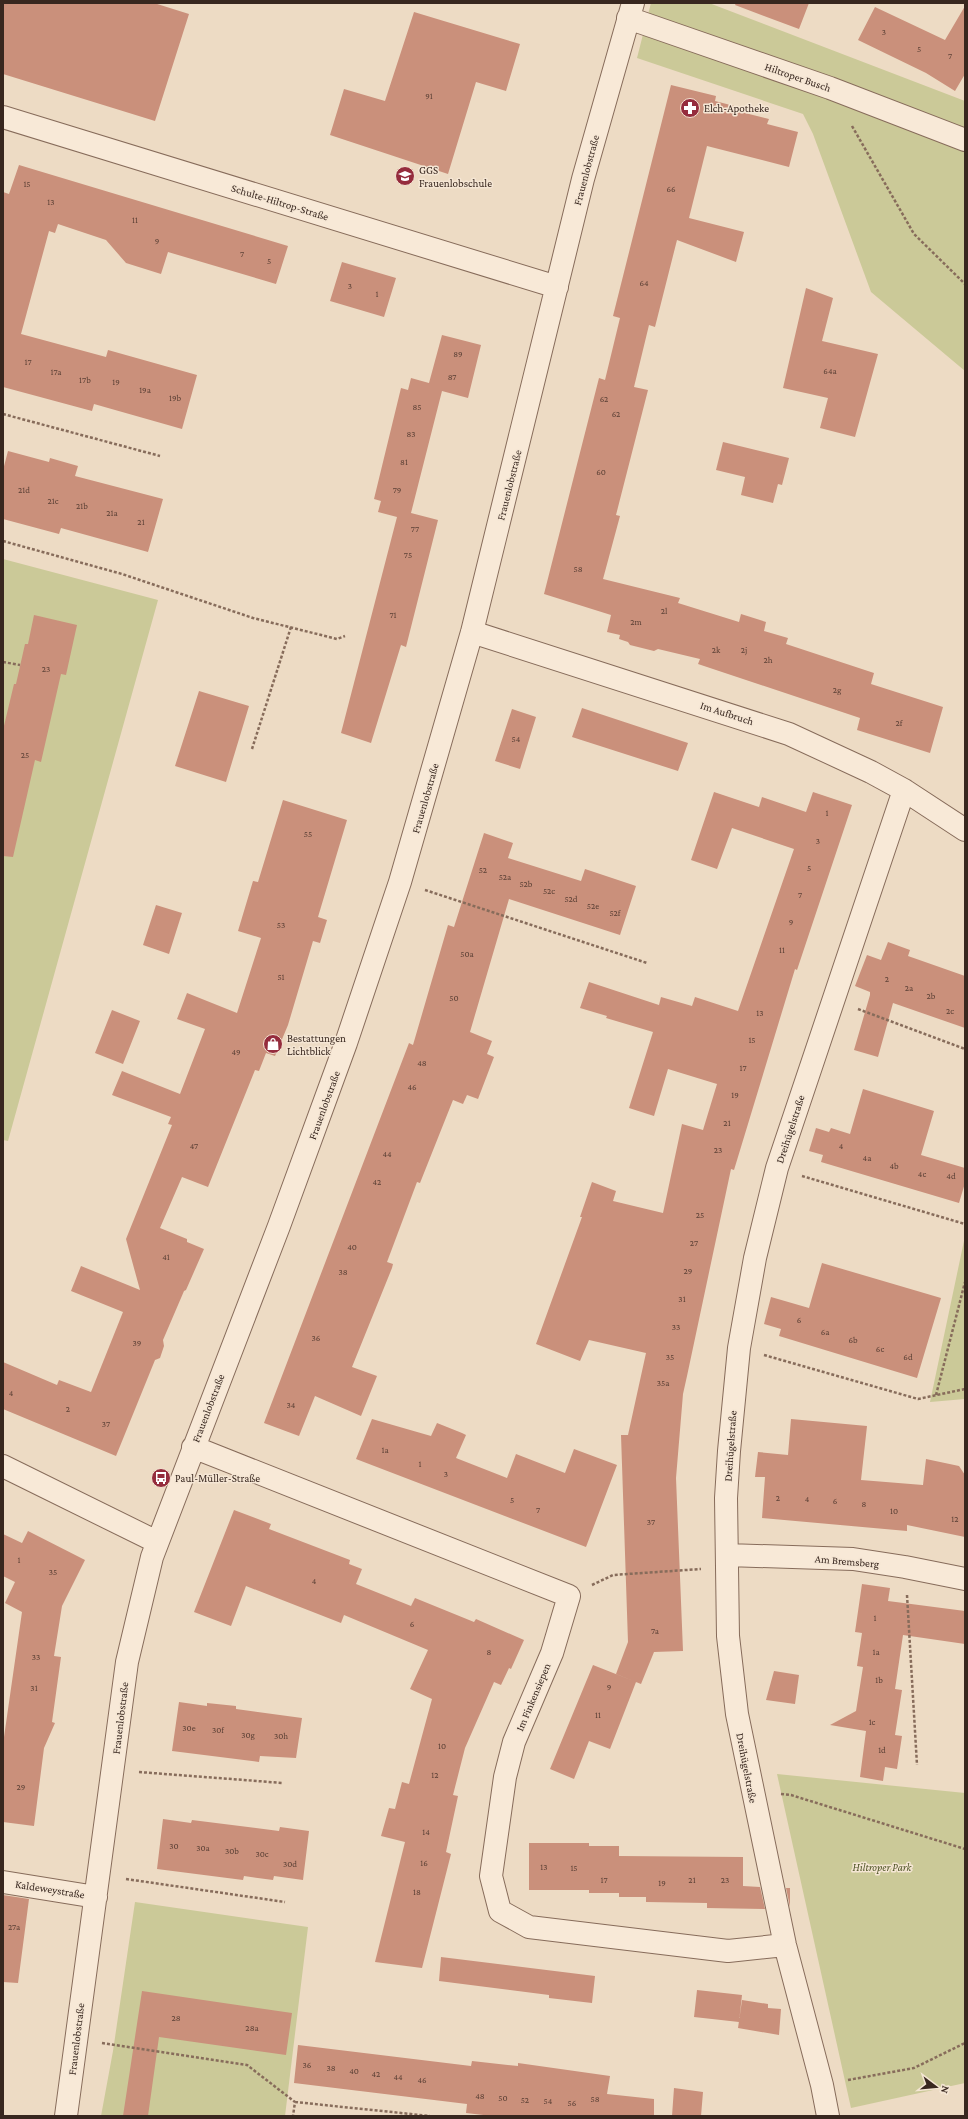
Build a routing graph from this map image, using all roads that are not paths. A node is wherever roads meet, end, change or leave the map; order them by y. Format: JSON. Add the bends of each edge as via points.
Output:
{"nodes":[{"id":1,"x":631,"y":11,"type":"edge"},
{"id":2,"x":3,"y":116,"type":"edge"},
{"id":3,"x":965,"y":140,"type":"edge"},
{"id":4,"x":557,"y":287,"type":"junction"},
{"id":5,"x":472,"y":632,"type":"junction"},
{"id":6,"x":904,"y":790,"type":"junction"},
{"id":7,"x":965,"y":830,"type":"edge"},
{"id":8,"x":193,"y":1448,"type":"junction"},
{"id":9,"x":3,"y":1466,"type":"edge"},
{"id":10,"x":157,"y":1542,"type":"junction"},
{"id":11,"x":727,"y":1555,"type":"junction"},
{"id":12,"x":965,"y":1579,"type":"edge"},
{"id":13,"x":3,"y":1882,"type":"edge"},
{"id":14,"x":96,"y":1897,"type":"junction"},
{"id":15,"x":786,"y":1945,"type":"junction"},
{"id":16,"x":66,"y":2116,"type":"edge"},
{"id":17,"x":828,"y":2116,"type":"edge"}],
"edges":[{"from":1,"to":3,"type":"street","name":"Hiltroper Busch"},
{"from":1,"to":4,"type":"street","name":"Frauenlobstraße","via":[[583,179]]},
{"from":2,"to":4,"type":"street","name":"Schulte-Hiltrop-Straße"},
{"from":4,"to":5,"type":"street","name":"Frauenlobstraße"},
{"from":5,"to":6,"type":"street","name":"Im Aufbruch","via":[[789,734]]},
{"from":5,"to":8,"type":"street","name":"Frauenlobstraße","via":[[400,882],[346,1043],[282,1219]]},
{"from":6,"to":7,"type":"street","name":"Im Aufbruch"},
{"from":6,"to":11,"type":"street","name":"Dreihügelstraße","via":[[777,1168],[755,1258],[739,1348],[729,1451]]},
{"from":8,"to":10,"type":"street","name":"Frauenlobstraße"},
{"from":8,"to":15,"type":"street","name":"Im Finkensiepen","via":[[569,1596],[552,1653],[514,1742],[505,1777],[491,1876],[500,1911],[529,1927],[728,1951]]},
{"from":9,"to":10,"type":"street"},
{"from":10,"to":14,"type":"street","name":"Frauenlobstraße","via":[[128,1655]]},
{"from":11,"to":12,"type":"street","name":"Am Bremsberg","via":[[853,1559]]},
{"from":11,"to":15,"type":"street","name":"Dreihügelstraße","via":[[728,1636],[737,1714]]},
{"from":13,"to":14,"type":"street","name":"Kaldeweystraße"},
{"from":14,"to":16,"type":"street","name":"Frauenlobstraße"},
{"from":15,"to":17,"type":"street","name":"Dreihügelstraße"}]}
